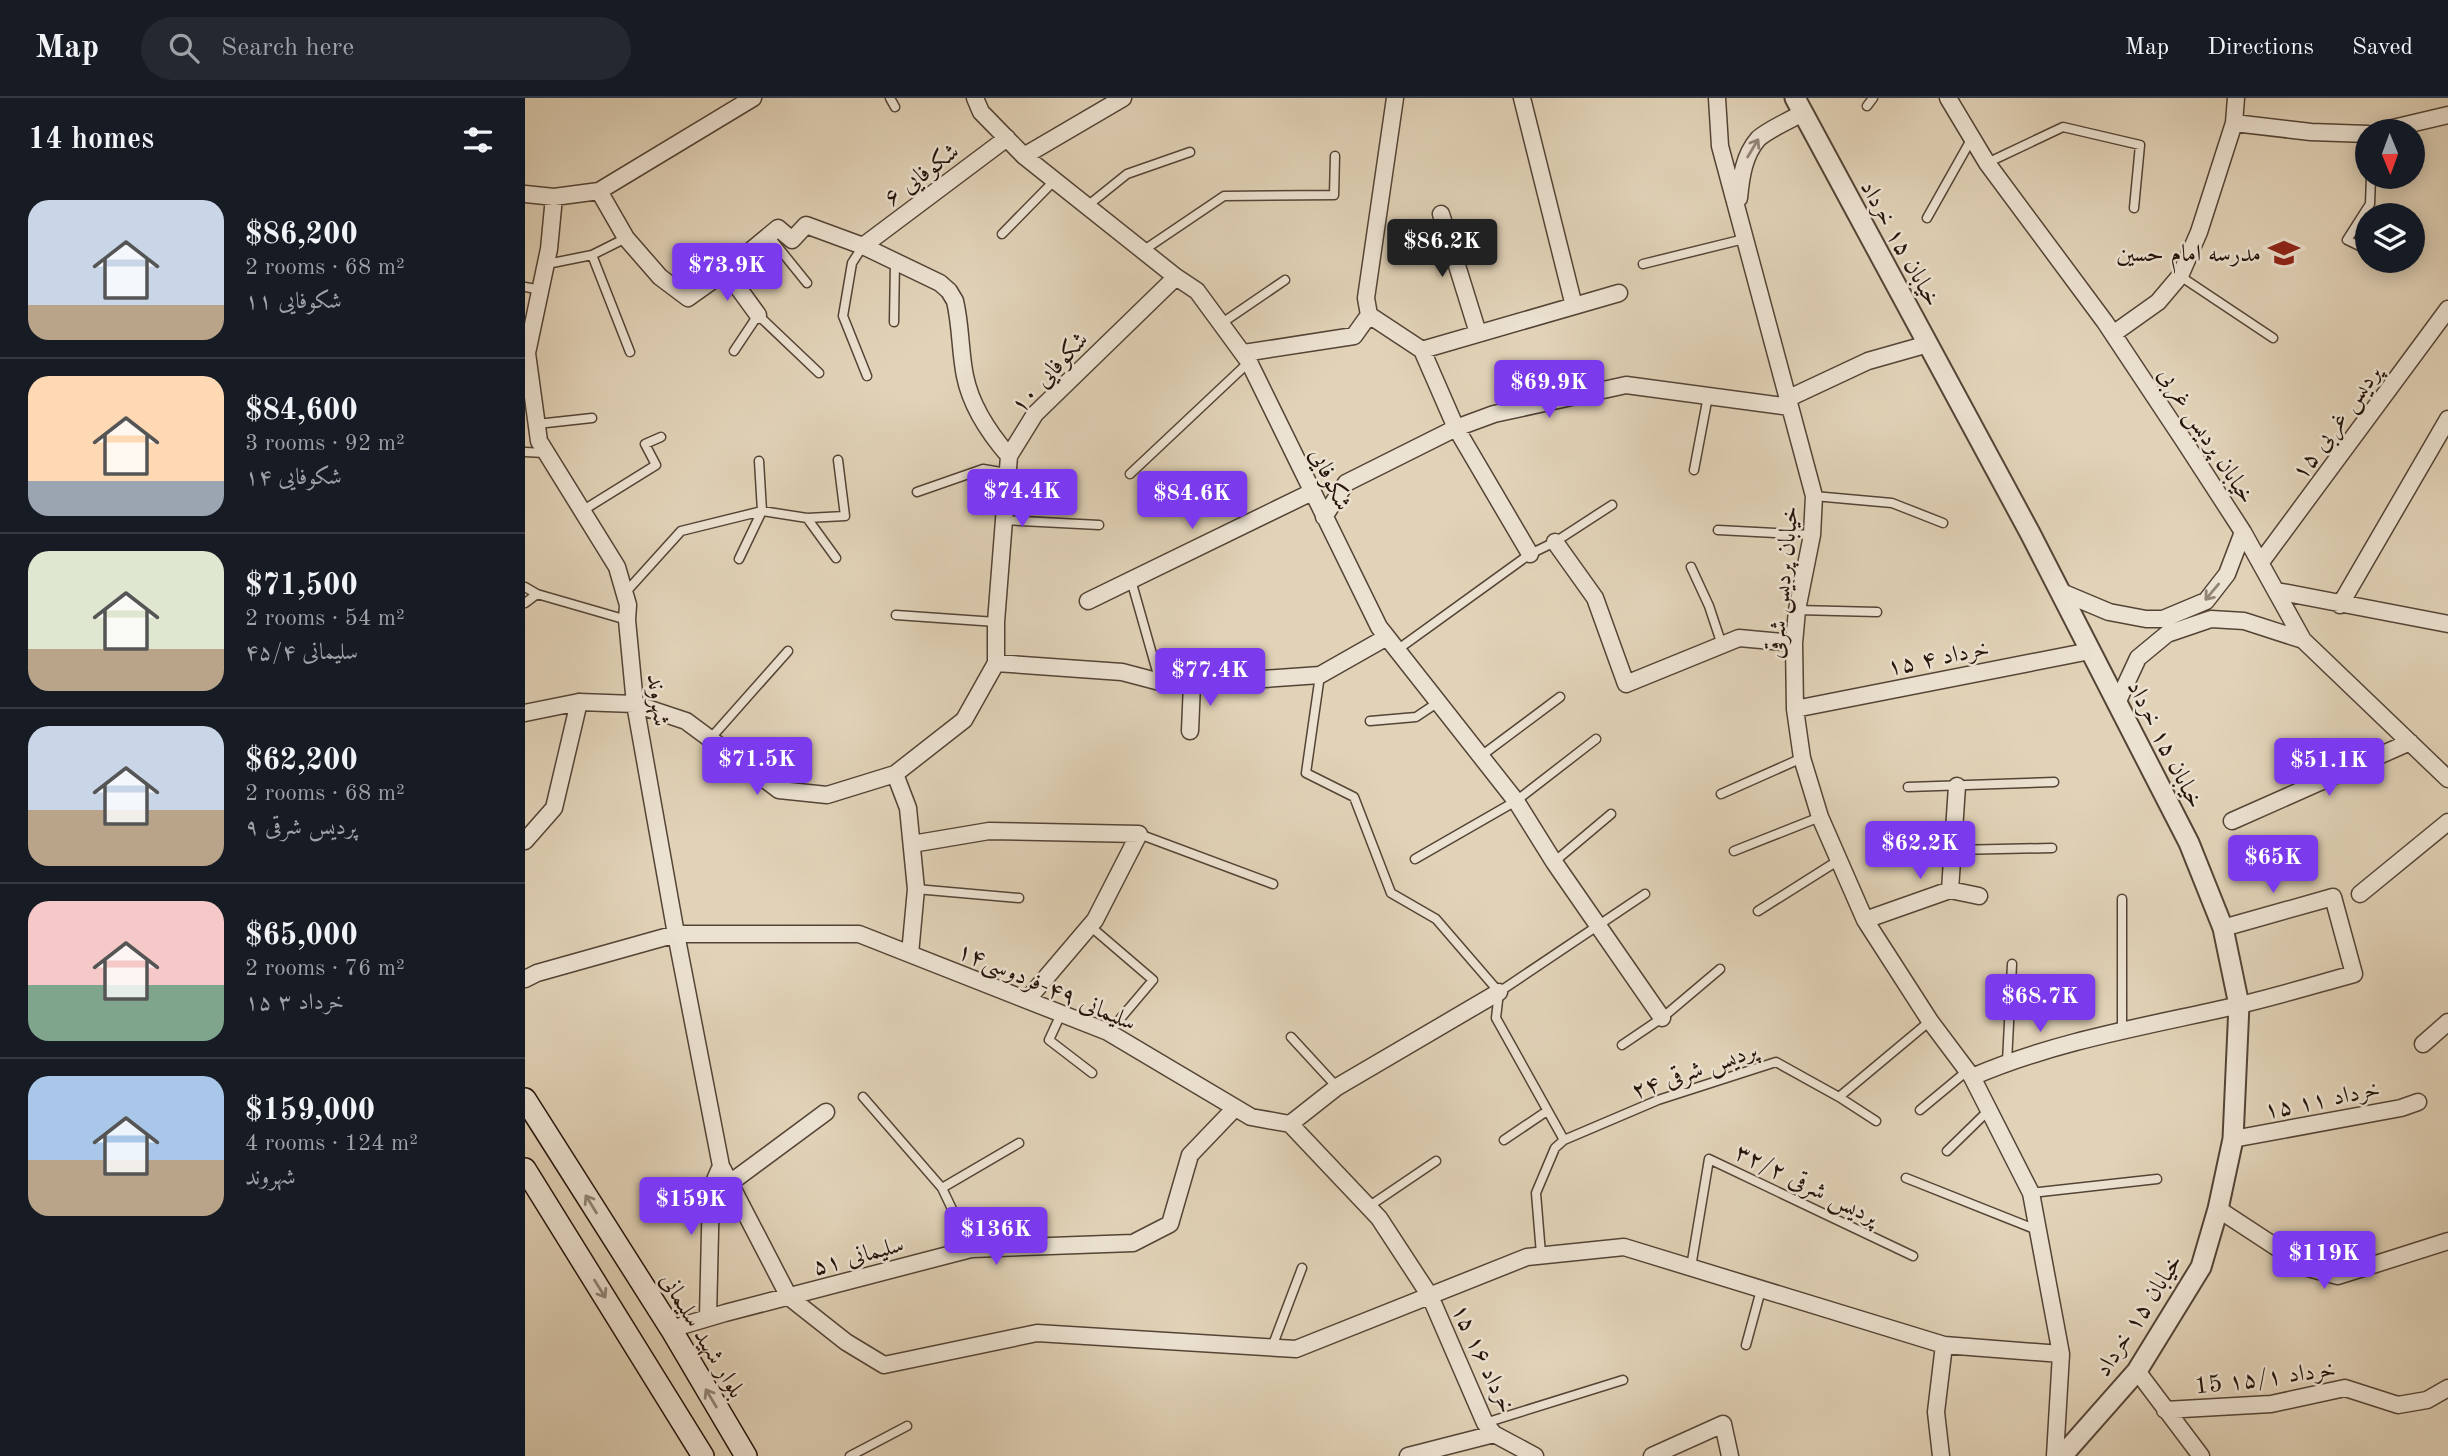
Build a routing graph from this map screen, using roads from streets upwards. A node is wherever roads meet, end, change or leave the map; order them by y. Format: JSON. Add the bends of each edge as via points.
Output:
{"nodes":[{"id":1,"x":975,"y":98,"type":"edge"},
{"id":2,"x":1123,"y":98,"type":"edge"},
{"id":3,"x":1395,"y":98,"type":"edge"},
{"id":4,"x":1522,"y":98,"type":"edge"},
{"id":5,"x":1717,"y":98,"type":"edge"},
{"id":6,"x":1948,"y":98,"type":"edge"},
{"id":7,"x":2236,"y":98,"type":"edge"},
{"id":8,"x":748,"y":99,"type":"edge"},
{"id":9,"x":1799,"y":103,"type":"edge"},
{"id":10,"x":2447,"y":117,"type":"edge"},
{"id":11,"x":2425,"y":122,"type":"edge"},
{"id":12,"x":2234,"y":123,"type":"junction"},
{"id":13,"x":2355,"y":134,"type":"edge"},
{"id":14,"x":1007,"y":138,"type":"junction"},
{"id":15,"x":1024,"y":156,"type":"junction"},
{"id":16,"x":599,"y":191,"type":"junction"},
{"id":17,"x":525,"y":194,"type":"edge"},
{"id":18,"x":554,"y":197,"type":"junction"},
{"id":19,"x":1738,"y":207,"type":"junction"},
{"id":20,"x":1441,"y":214,"type":"dead end"},
{"id":21,"x":863,"y":246,"type":"junction"},
{"id":22,"x":726,"y":271,"type":"junction"},
{"id":23,"x":1176,"y":277,"type":"junction"},
{"id":24,"x":533,"y":289,"type":"edge"},
{"id":25,"x":1619,"y":293,"type":"dead end"},
{"id":26,"x":1574,"y":306,"type":"junction"},
{"id":27,"x":2448,"y":309,"type":"edge"},
{"id":28,"x":758,"y":315,"type":"road end"},
{"id":29,"x":1369,"y":315,"type":"junction"},
{"id":30,"x":1478,"y":333,"type":"junction"},
{"id":31,"x":2113,"y":334,"type":"junction"},
{"id":32,"x":1928,"y":344,"type":"junction"},
{"id":33,"x":1422,"y":350,"type":"junction"},
{"id":34,"x":1246,"y":358,"type":"junction"},
{"id":35,"x":1789,"y":402,"type":"junction"},
{"id":36,"x":2448,"y":419,"type":"edge"},
{"id":37,"x":1456,"y":428,"type":"junction"},
{"id":38,"x":1009,"y":456,"type":"junction"},
{"id":39,"x":1312,"y":492,"type":"junction"},
{"id":40,"x":1324,"y":517,"type":"junction"},
{"id":41,"x":2243,"y":532,"type":"junction"},
{"id":42,"x":1555,"y":542,"type":"road end"},
{"id":43,"x":1530,"y":554,"type":"road end"},
{"id":44,"x":2261,"y":562,"type":"junction"},
{"id":45,"x":2059,"y":591,"type":"junction"},
{"id":46,"x":2277,"y":591,"type":"junction"},
{"id":47,"x":1088,"y":601,"type":"dead end"},
{"id":48,"x":2340,"y":605,"type":"junction"},
{"id":49,"x":2448,"y":624,"type":"edge"},
{"id":50,"x":2303,"y":639,"type":"junction"},
{"id":51,"x":1392,"y":643,"type":"junction"},
{"id":52,"x":1794,"y":643,"type":"junction"},
{"id":53,"x":2089,"y":651,"type":"junction"},
{"id":54,"x":996,"y":663,"type":"junction"},
{"id":55,"x":1192,"y":684,"type":"junction"},
{"id":56,"x":2118,"y":701,"type":"junction"},
{"id":57,"x":579,"y":702,"type":"junction"},
{"id":58,"x":635,"y":704,"type":"junction"},
{"id":59,"x":1795,"y":709,"type":"junction"},
{"id":60,"x":525,"y":713,"type":"edge"},
{"id":61,"x":1190,"y":731,"type":"dead end"},
{"id":62,"x":2410,"y":742,"type":"junction"},
{"id":63,"x":895,"y":774,"type":"junction"},
{"id":64,"x":2448,"y":779,"type":"edge"},
{"id":65,"x":1957,"y":786,"type":"road end"},
{"id":66,"x":2232,"y":821,"type":"dead end"},
{"id":67,"x":2448,"y":822,"type":"edge"},
{"id":68,"x":525,"y":841,"type":"edge"},
{"id":69,"x":912,"y":844,"type":"junction"},
{"id":70,"x":1950,"y":890,"type":"junction"},
{"id":71,"x":2360,"y":894,"type":"dead end"},
{"id":72,"x":1979,"y":896,"type":"dead end"},
{"id":73,"x":1865,"y":920,"type":"junction"},
{"id":74,"x":2223,"y":928,"type":"junction"},
{"id":75,"x":676,"y":934,"type":"junction"},
{"id":76,"x":910,"y":954,"type":"junction"},
{"id":77,"x":525,"y":979,"type":"edge"},
{"id":78,"x":1499,"y":992,"type":"road end"},
{"id":79,"x":1027,"y":999,"type":"junction"},
{"id":80,"x":2239,"y":1005,"type":"junction"},
{"id":81,"x":1662,"y":1018,"type":"road end"},
{"id":82,"x":2448,"y":1022,"type":"edge"},
{"id":83,"x":2423,"y":1044,"type":"dead end"},
{"id":84,"x":1970,"y":1074,"type":"junction"},
{"id":85,"x":526,"y":1102,"type":"edge"},
{"id":86,"x":2417,"y":1102,"type":"dead end"},
{"id":87,"x":1235,"y":1108,"type":"junction"},
{"id":88,"x":826,"y":1112,"type":"dead end"},
{"id":89,"x":1290,"y":1124,"type":"junction"},
{"id":90,"x":2233,"y":1139,"type":"junction"},
{"id":91,"x":721,"y":1166,"type":"junction"},
{"id":92,"x":525,"y":1170,"type":"edge"},
{"id":93,"x":730,"y":1183,"type":"junction"},
{"id":94,"x":2218,"y":1209,"type":"junction"},
{"id":95,"x":2448,"y":1241,"type":"edge"},
{"id":96,"x":1430,"y":1296,"type":"junction"},
{"id":97,"x":789,"y":1297,"type":"junction"},
{"id":98,"x":708,"y":1317,"type":"junction"},
{"id":99,"x":671,"y":1329,"type":"junction"},
{"id":100,"x":1944,"y":1345,"type":"junction"},
{"id":101,"x":2060,"y":1354,"type":"junction"},
{"id":102,"x":2137,"y":1371,"type":"junction"},
{"id":103,"x":2448,"y":1388,"type":"edge"},
{"id":104,"x":2165,"y":1410,"type":"junction"},
{"id":105,"x":1490,"y":1428,"type":"junction"},
{"id":106,"x":703,"y":1456,"type":"edge"},
{"id":107,"x":746,"y":1456,"type":"edge"},
{"id":108,"x":1408,"y":1456,"type":"edge"},
{"id":109,"x":1535,"y":1456,"type":"edge"},
{"id":110,"x":1652,"y":1456,"type":"edge"},
{"id":111,"x":1730,"y":1456,"type":"edge"},
{"id":112,"x":1941,"y":1456,"type":"edge"},
{"id":113,"x":2055,"y":1456,"type":"edge"},
{"id":114,"x":2062,"y":1456,"type":"edge"},
{"id":115,"x":2201,"y":1456,"type":"edge"}],
"edges":[{"from":1,"to":14,"type":"street","name":"شکوفایی","via":[[981,112]]},
{"from":2,"to":15,"type":"street"},
{"from":3,"to":29,"type":"street","via":[[1366,298]]},
{"from":4,"to":26,"type":"street"},
{"from":5,"to":19,"type":"street","via":[[1720,146]]},
{"from":6,"to":31,"type":"street","name":"خیابان پردیس غربی","via":[[1987,163]]},
{"from":7,"to":12,"type":"street"},
{"from":8,"to":16,"type":"street"},
{"from":19,"to":9,"type":"street","one_way":true,"via":[[1744,167],[1759,138]]},
{"from":9,"to":32,"type":"street","name":"خیابان ۱۵ خرداد"},
{"from":10,"to":11,"type":"street"},
{"from":12,"to":13,"type":"street"},
{"from":12,"to":31,"type":"street","via":[[2180,276],[2158,302]]},
{"from":14,"to":15,"type":"street","name":"شکوفایی"},
{"from":14,"to":21,"type":"street","name":"شکوفایی ۶"},
{"from":15,"to":23,"type":"street","name":"شکوفایی"},
{"from":16,"to":18,"type":"street"},
{"from":16,"to":22,"type":"street","via":[[626,238],[660,277],[688,298]]},
{"from":17,"to":18,"type":"street"},
{"from":18,"to":24,"type":"street","name":"شهروند","via":[[547,264]]},
{"from":19,"to":35,"type":"street","name":"خیابان پردیس شرقی"},
{"from":20,"to":30,"type":"street"},
{"from":21,"to":22,"type":"street","via":[[806,225],[792,240],[778,228]]},
{"from":21,"to":38,"type":"street","via":[[949,291],[957,312],[965,377],[991,435]]},
{"from":22,"to":28,"type":"street"},
{"from":23,"to":34,"type":"street","name":"شکوفایی","via":[[1197,291]]},
{"from":23,"to":38,"type":"street","name":"شکوفایی ۱۰","via":[[1035,414]]},
{"from":24,"to":58,"type":"street","name":"شهروند","via":[[527,354],[539,441],[617,567],[628,605]]},
{"from":25,"to":26,"type":"street"},
{"from":26,"to":30,"type":"street"},
{"from":27,"to":44,"type":"street","name":"پردیس غربی ۱۵"},
{"from":29,"to":33,"type":"street"},
{"from":29,"to":34,"type":"street","via":[[1354,336]]},
{"from":30,"to":33,"type":"street"},
{"from":31,"to":41,"type":"street","name":"خیابان پردیس غربی"},
{"from":32,"to":35,"type":"street","via":[[1868,361]]},
{"from":32,"to":45,"type":"street","name":"خیابان ۱۵ خرداد"},
{"from":33,"to":37,"type":"street"},
{"from":34,"to":39,"type":"street","name":"شکوفایی"},
{"from":35,"to":37,"type":"street","via":[[1626,385],[1494,414]]},
{"from":35,"to":52,"type":"street","name":"خیابان پردیس شرقی","via":[[1814,496]]},
{"from":36,"to":48,"type":"street"},
{"from":37,"to":40,"type":"street","via":[[1346,483]]},
{"from":37,"to":43,"type":"street"},
{"from":38,"to":54,"type":"street","name":"شکوفایی ۱۰"},
{"from":39,"to":40,"type":"street","name":"شکوفایی"},
{"from":39,"to":47,"type":"street"},
{"from":40,"to":51,"type":"street","name":"شکوفایی"},
{"from":41,"to":44,"type":"street","name":"خیابان پردیس غربی"},
{"from":41,"to":45,"type":"street","one_way":true,"via":[[2227,574],[2206,601],[2163,619],[2109,612]]},
{"from":42,"to":52,"type":"street","via":[[1595,598],[1626,684],[1739,638]]},
{"from":44,"to":46,"type":"street","name":"خیابان پردیس غربی"},
{"from":45,"to":53,"type":"street","name":"خیابان ۱۵ خرداد"},
{"from":46,"to":48,"type":"street"},
{"from":46,"to":50,"type":"street","name":"خیابان پردیس غربی"},
{"from":48,"to":49,"type":"street"},
{"from":50,"to":56,"type":"street","via":[[2244,621],[2211,619],[2167,634],[2138,658]]},
{"from":50,"to":62,"type":"street","name":"خیابان پردیس غربی"},
{"from":51,"to":55,"type":"street","via":[[1320,675]]},
{"from":51,"to":81,"type":"street","name":"شکوفایی","via":[[1516,801]]},
{"from":52,"to":59,"type":"street","name":"خیابان پردیس شرقی"},
{"from":53,"to":56,"type":"street","name":"خیابان ۱۵ خرداد"},
{"from":53,"to":59,"type":"street","name":"۱۵ خرداد ۴"},
{"from":54,"to":55,"type":"street","via":[[1122,672]]},
{"from":54,"to":63,"type":"street","name":"شکوفایی ۱۰","via":[[964,720]]},
{"from":55,"to":61,"type":"street"},
{"from":56,"to":74,"type":"street","name":"خیابان ۱۵ خرداد","via":[[2189,843]]},
{"from":57,"to":58,"type":"street"},
{"from":57,"to":60,"type":"street"},
{"from":57,"to":68,"type":"street","via":[[554,808]]},
{"from":58,"to":63,"type":"street","via":[[686,721],[779,790],[827,795]]},
{"from":58,"to":75,"type":"street","name":"شهروند"},
{"from":59,"to":73,"type":"street","name":"خیابان پردیس شرقی","via":[[1802,758],[1820,817]]},
{"from":62,"to":64,"type":"street","name":"خیابان پردیس غربی"},
{"from":62,"to":66,"type":"street"},
{"from":63,"to":69,"type":"street","via":[[908,808]]},
{"from":65,"to":70,"type":"street"},
{"from":67,"to":71,"type":"street"},
{"from":69,"to":76,"type":"street","via":[[916,889]]},
{"from":69,"to":79,"type":"street","via":[[989,831],[1139,834],[1090,926]]},
{"from":70,"to":72,"type":"street"},
{"from":70,"to":73,"type":"street"},
{"from":73,"to":84,"type":"street","name":"خیابان پردیس شرقی"},
{"from":74,"to":80,"type":"street","name":"خیابان ۱۵ خرداد"},
{"from":74,"to":80,"type":"street","via":[[2333,897],[2354,974]]},
{"from":75,"to":76,"type":"street","name":"سلیمانی ۴۹-فردوسی۱۴","via":[[859,934]]},
{"from":75,"to":77,"type":"street","name":"سلیمانی ۴۹-فردوسی۱۴"},
{"from":75,"to":91,"type":"street","name":"شهروند"},
{"from":76,"to":79,"type":"street","name":"سلیمانی ۴۹-فردوسی۱۴"},
{"from":78,"to":89,"type":"street","via":[[1337,1087]]},
{"from":79,"to":87,"type":"street","name":"سلیمانی ۴۹-فردوسی۱۴","via":[[1108,1032]]},
{"from":80,"to":84,"type":"street","via":[[2122,1030]]},
{"from":80,"to":90,"type":"street","name":"خیابان ۱۵ خرداد"},
{"from":82,"to":83,"type":"street"},
{"from":84,"to":101,"type":"street","name":"خیابان پردیس شرقی","via":[[2031,1193]]},
{"from":99,"to":85,"type":"main road","name":"بلوار شهید سلیمانی","one_way":true},
{"from":86,"to":90,"type":"street","name":"۱۵ خرداد ۱۱"},
{"from":87,"to":89,"type":"street","name":"سلیمانی ۴۹-فردوسی۱۴","via":[[1251,1117]]},
{"from":87,"to":97,"type":"street","name":"سلیمانی ۵۱","via":[[1190,1155],[1170,1224],[1133,1243],[971,1249]]},
{"from":88,"to":93,"type":"street"},
{"from":89,"to":96,"type":"street","via":[[1379,1218]]},
{"from":90,"to":94,"type":"street","name":"خیابان ۱۵ خرداد"},
{"from":91,"to":93,"type":"street","name":"شهروند"},
{"from":91,"to":98,"type":"street","via":[[711,1189]]},
{"from":92,"to":106,"type":"main road","one_way":true},
{"from":93,"to":97,"type":"street","name":"شهروند"},
{"from":94,"to":95,"type":"street","via":[[2308,1268],[2338,1276]]},
{"from":94,"to":102,"type":"street","name":"خیابان ۱۵ خرداد","via":[[2201,1267]]},
{"from":96,"to":97,"type":"street","via":[[1296,1349],[1037,1332],[884,1365]]},
{"from":96,"to":100,"type":"street","via":[[1527,1257],[1624,1247]]},
{"from":96,"to":105,"type":"street","name":"۱۵ خرداد ۱۶"},
{"from":97,"to":98,"type":"street","name":"سلیمانی ۵۱"},
{"from":98,"to":99,"type":"street","name":"سلیمانی ۵۱"},
{"from":107,"to":99,"type":"main road","name":"بلوار شهید سلیمانی","one_way":true},
{"from":100,"to":101,"type":"street"},
{"from":100,"to":112,"type":"street","via":[[1936,1412]]},
{"from":101,"to":113,"type":"street","name":"خیابان پردیس شرقی"},
{"from":102,"to":104,"type":"street"},
{"from":102,"to":114,"type":"street","name":"خیابان ۱۵ خرداد"},
{"from":103,"to":104,"type":"street","name":"15 خرداد ۱۵/۱","via":[[2427,1400],[2398,1405],[2345,1388],[2271,1404]]},
{"from":104,"to":115,"type":"street"},
{"from":105,"to":108,"type":"street"},
{"from":105,"to":109,"type":"street","name":"۱۵ خرداد ۱۶"},
{"from":110,"to":111,"type":"street","via":[[1723,1424]]}]}
